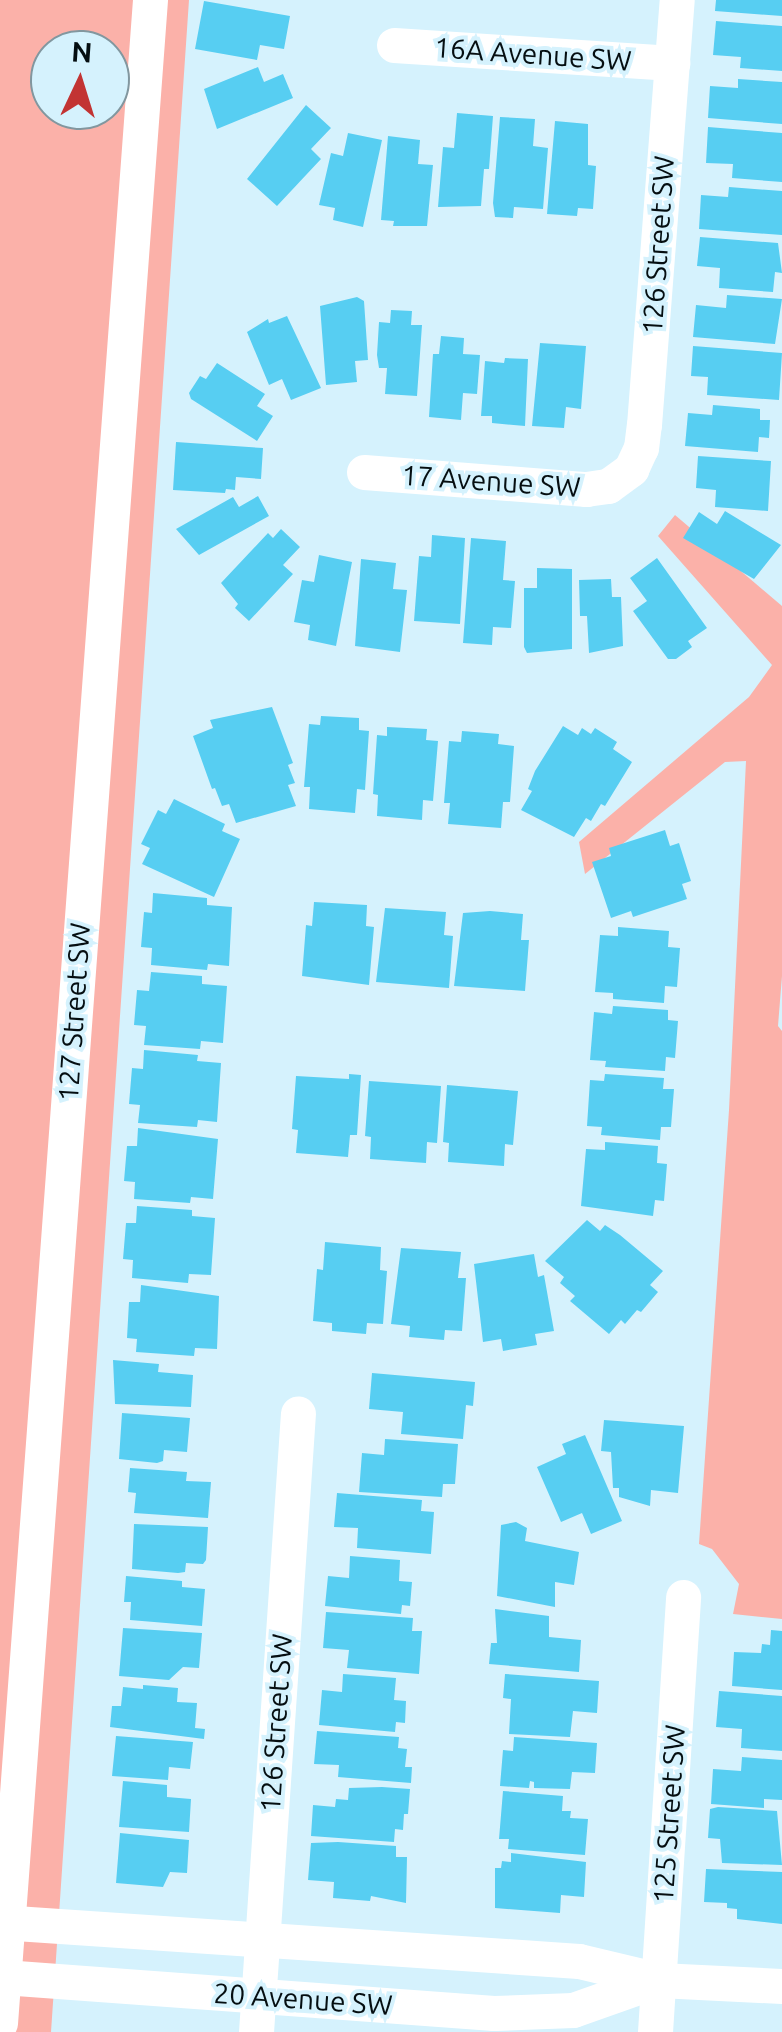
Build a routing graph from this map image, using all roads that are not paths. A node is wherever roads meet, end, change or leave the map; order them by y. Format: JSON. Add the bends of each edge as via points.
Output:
{"nodes":[{"id":1,"x":150,"y":0,"type":"edge"},
{"id":2,"x":676,"y":0,"type":"edge"},
{"id":3,"x":394,"y":45,"type":"dead end"},
{"id":4,"x":672,"y":63,"type":"junction"},
{"id":5,"x":364,"y":472,"type":"dead end"},
{"id":6,"x":618,"y":482,"type":"joint"},
{"id":7,"x":298,"y":1414,"type":"dead end"},
{"id":8,"x":683,"y":1597,"type":"dead end"},
{"id":9,"x":3,"y":1923,"type":"edge"},
{"id":10,"x":262,"y":1941,"type":"junction"},
{"id":11,"x":3,"y":1977,"type":"junction"},
{"id":12,"x":659,"y":1980,"type":"junction"},
{"id":13,"x":782,"y":1986,"type":"edge"},
{"id":14,"x":258,"y":1996,"type":"junction"},
{"id":15,"x":0,"y":2023,"type":"edge"},
{"id":16,"x":256,"y":2032,"type":"edge"},
{"id":17,"x":655,"y":2032,"type":"edge"}],
"edges":[{"from":1,"to":9,"type":"street","name":"127 Street SW"},
{"from":2,"to":4,"type":"street","name":"126 Street SW"},
{"from":3,"to":4,"type":"street","name":"16A Avenue SW"},
{"from":4,"to":6,"type":"street","name":"126 Street SW","via":[[642,448]]},
{"from":5,"to":6,"type":"street","name":"17 Avenue SW","via":[[586,489]]},
{"from":7,"to":10,"type":"street","name":"126 Street SW"},
{"from":8,"to":12,"type":"street","name":"125 Street SW"},
{"from":9,"to":10,"type":"street","name":"20 Avenue SW"},
{"from":9,"to":11,"type":"street","name":"127 Street SW"},
{"from":10,"to":12,"type":"street","name":"20 Avenue SW","via":[[579,1962]]},
{"from":10,"to":14,"type":"street","name":"126 Street SW"},
{"from":11,"to":14,"type":"street","name":"20 Avenue SW"},
{"from":11,"to":15,"type":"street","name":"127 Street SW"},
{"from":12,"to":13,"type":"street","name":"20 Avenue SW"},
{"from":12,"to":14,"type":"street","name":"20 Avenue SW","via":[[574,2010],[532,2012]]},
{"from":12,"to":17,"type":"street","name":"125 Street SW"},
{"from":14,"to":16,"type":"street","name":"126 Street SW"}]}
